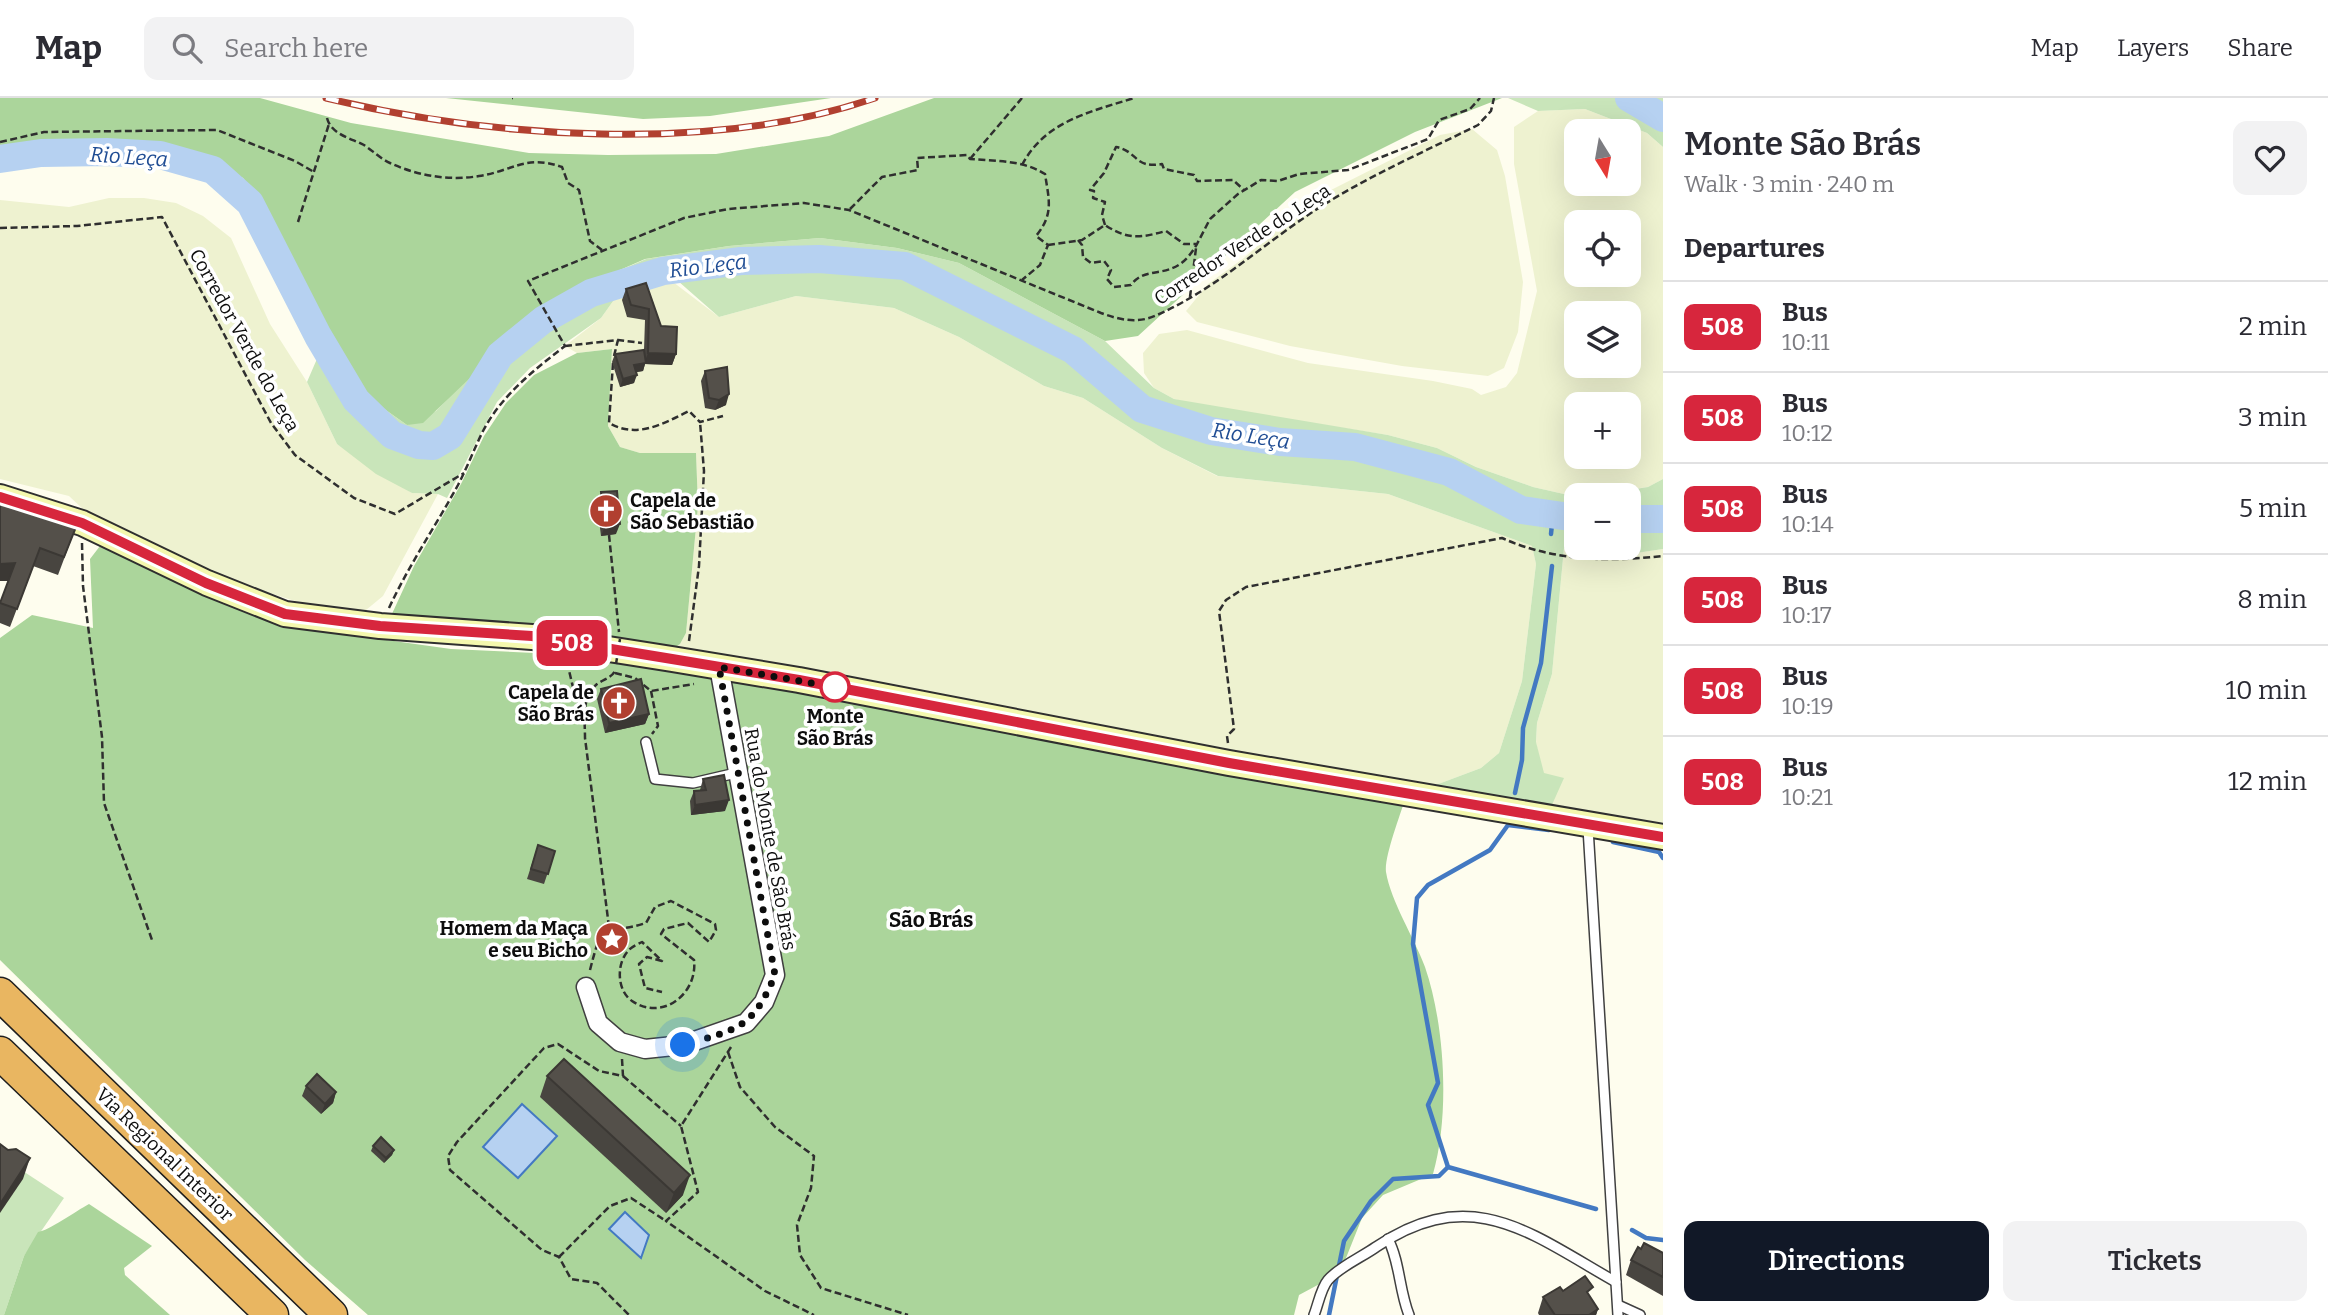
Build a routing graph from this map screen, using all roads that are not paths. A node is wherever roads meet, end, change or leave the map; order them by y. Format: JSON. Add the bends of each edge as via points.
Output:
{"nodes":[{"id":1,"x":0,"y":497,"type":"edge"},
{"id":2,"x":719,"y":667,"type":"junction"},
{"id":3,"x":646,"y":743,"type":"road end"},
{"id":4,"x":736,"y":773,"type":"junction"},
{"id":5,"x":1588,"y":826,"type":"junction"},
{"id":6,"x":1663,"y":838,"type":"edge"},
{"id":7,"x":586,"y":987,"type":"road end"},
{"id":8,"x":0,"y":994,"type":"edge"},
{"id":9,"x":0,"y":1053,"type":"edge"},
{"id":10,"x":1388,"y":1239,"type":"junction"},
{"id":11,"x":1616,"y":1282,"type":"junction"},
{"id":12,"x":1618,"y":1310,"type":"edge"},
{"id":13,"x":272,"y":1315,"type":"edge"},
{"id":14,"x":331,"y":1315,"type":"edge"},
{"id":15,"x":1314,"y":1315,"type":"edge"},
{"id":16,"x":1409,"y":1315,"type":"edge"},
{"id":17,"x":1640,"y":1315,"type":"edge"}],
"edges":[{"from":1,"to":2,"type":"main road","via":[[82,523],[206,583],[285,614],[380,626],[532,636]]},
{"from":2,"to":4,"type":"street","name":"Rua do Monte de São Brás"},
{"from":2,"to":5,"type":"main road"},
{"from":3,"to":4,"type":"lane","via":[[655,779],[692,783]]},
{"from":4,"to":7,"type":"street","name":"Rua do Monte de São Brás","via":[[775,975],[764,1002],[746,1023],[683,1045],[645,1049],[620,1042],[598,1023]]},
{"from":5,"to":6,"type":"main road"},
{"from":5,"to":11,"type":"lane"},
{"from":8,"to":14,"type":"highway","name":"Via Regional Interior"},
{"from":9,"to":13,"type":"highway"},
{"from":10,"to":11,"type":"lane","via":[[1422,1223],[1457,1215],[1492,1219],[1522,1229]]},
{"from":10,"to":15,"type":"lane","via":[[1327,1281]]},
{"from":10,"to":16,"type":"lane"},
{"from":11,"to":12,"type":"lane"},
{"from":12,"to":17,"type":"lane"}]}
